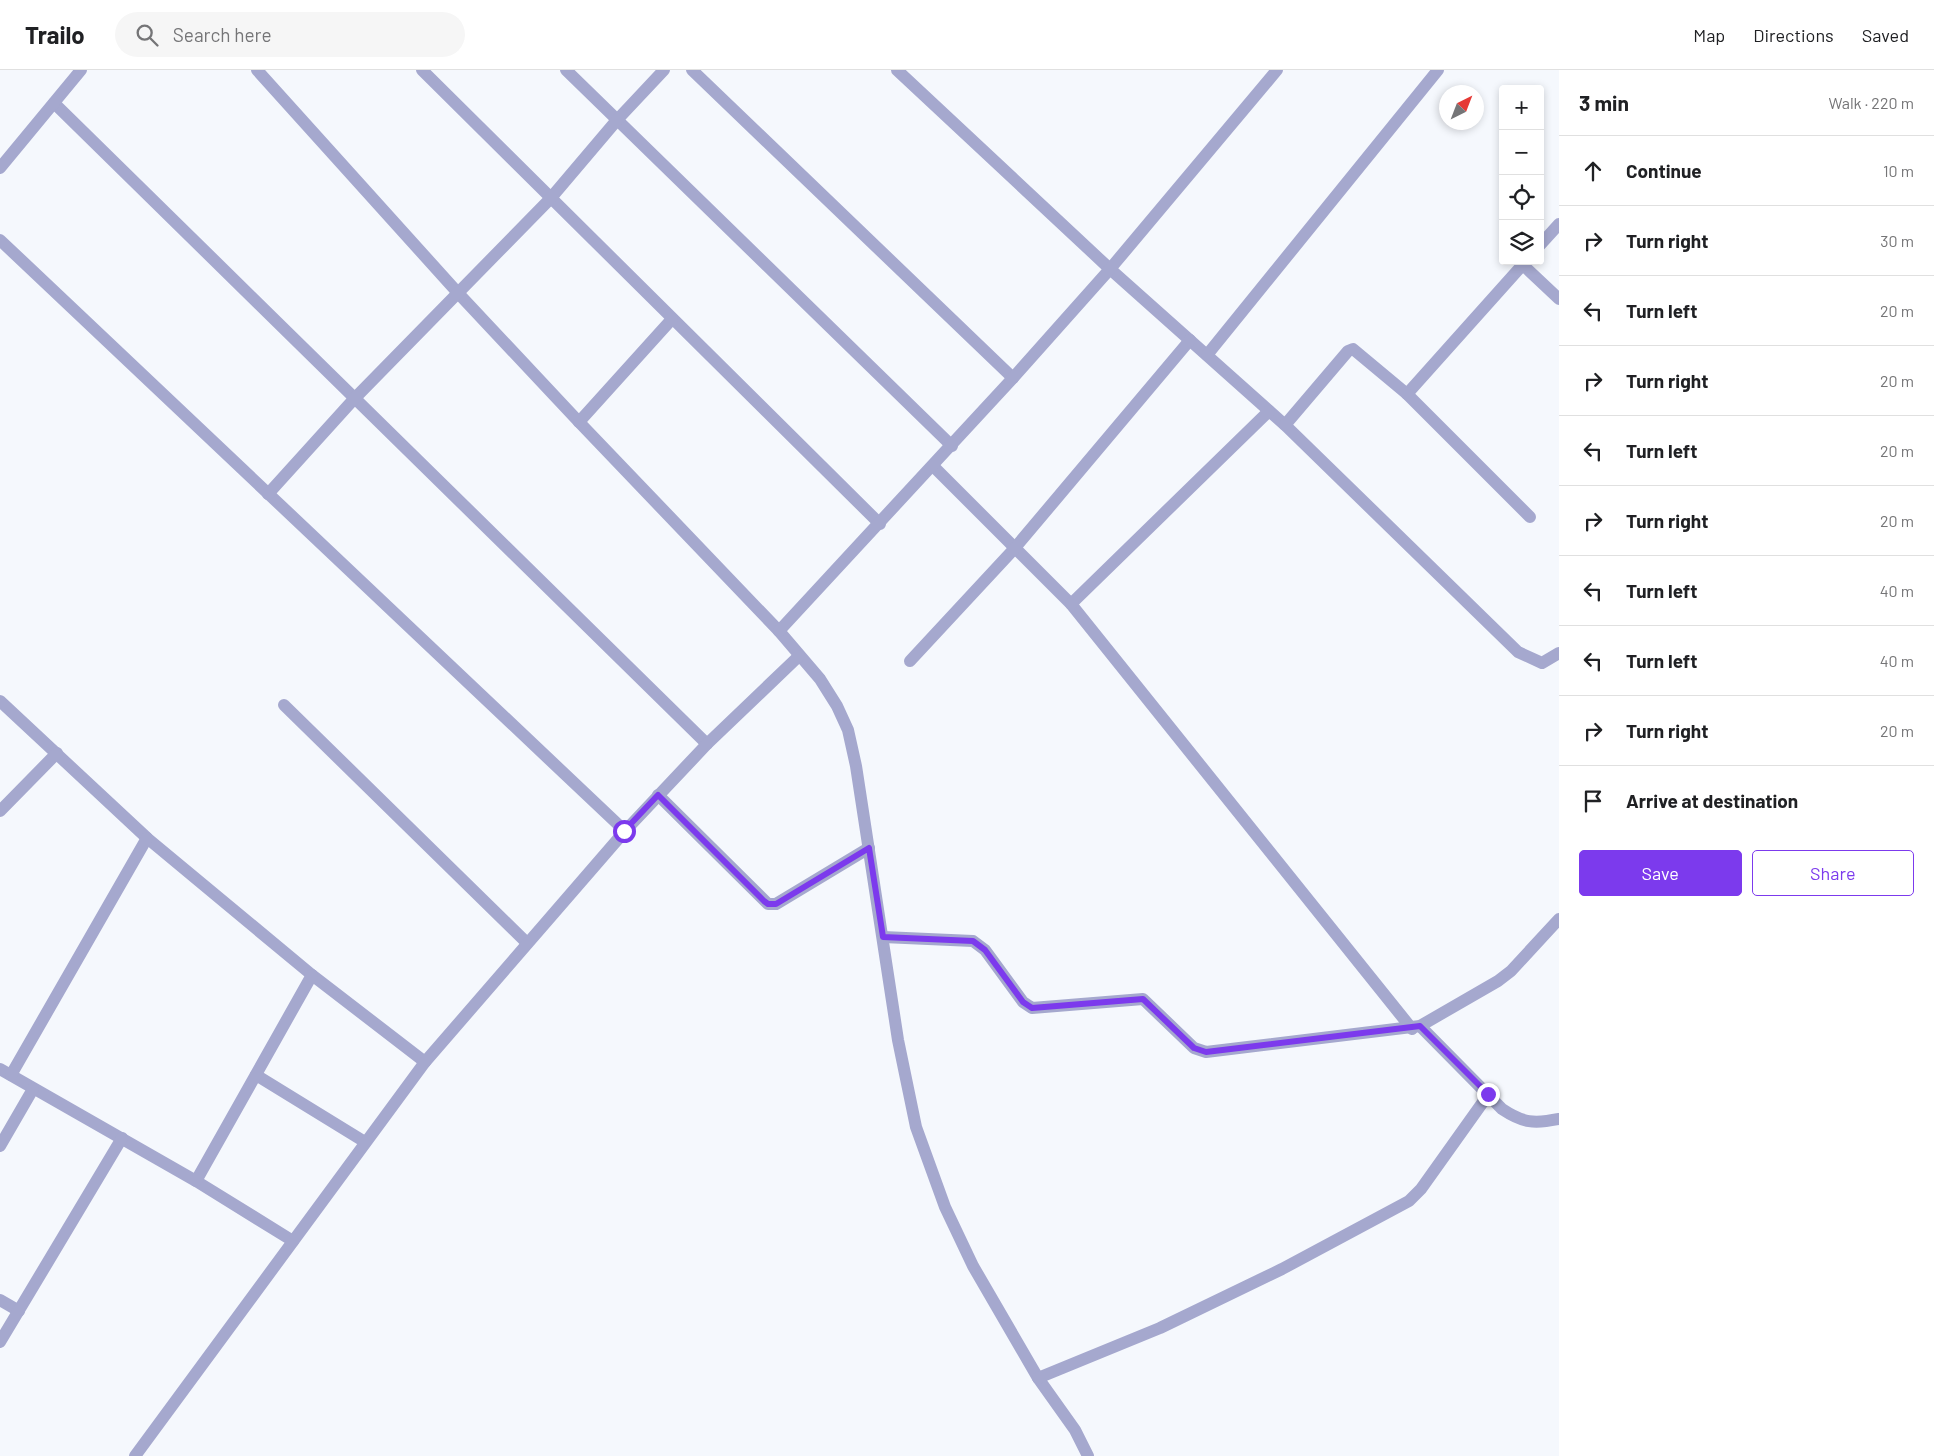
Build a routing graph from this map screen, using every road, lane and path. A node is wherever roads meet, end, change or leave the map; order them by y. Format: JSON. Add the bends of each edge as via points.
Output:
{"nodes":[{"id":1,"x":81,"y":70,"type":"edge"},
{"id":2,"x":256,"y":70,"type":"edge"},
{"id":3,"x":422,"y":70,"type":"edge"},
{"id":4,"x":566,"y":70,"type":"edge"},
{"id":5,"x":664,"y":70,"type":"edge"},
{"id":6,"x":692,"y":70,"type":"edge"},
{"id":7,"x":897,"y":70,"type":"edge"},
{"id":8,"x":1278,"y":70,"type":"edge"},
{"id":9,"x":1438,"y":70,"type":"edge"},
{"id":10,"x":54,"y":103,"type":"junction"},
{"id":11,"x":617,"y":120,"type":"junction"},
{"id":12,"x":0,"y":168,"type":"edge"},
{"id":13,"x":550,"y":199,"type":"junction"},
{"id":14,"x":1559,"y":224,"type":"edge"},
{"id":15,"x":0,"y":240,"type":"edge"},
{"id":16,"x":1544,"y":241,"type":"edge"},
{"id":17,"x":1523,"y":265,"type":"edge"},
{"id":18,"x":1527,"y":265,"type":"edge"},
{"id":19,"x":1110,"y":268,"type":"junction"},
{"id":20,"x":458,"y":293,"type":"junction"},
{"id":21,"x":1559,"y":299,"type":"edge"},
{"id":22,"x":672,"y":319,"type":"junction"},
{"id":23,"x":1190,"y":340,"type":"junction"},
{"id":24,"x":1207,"y":355,"type":"junction"},
{"id":25,"x":1013,"y":378,"type":"junction"},
{"id":26,"x":1407,"y":394,"type":"junction"},
{"id":27,"x":354,"y":399,"type":"junction"},
{"id":28,"x":1269,"y":411,"type":"junction"},
{"id":29,"x":579,"y":422,"type":"junction"},
{"id":30,"x":1285,"y":425,"type":"junction"},
{"id":31,"x":952,"y":446,"type":"junction"},
{"id":32,"x":933,"y":466,"type":"junction"},
{"id":33,"x":268,"y":494,"type":"junction"},
{"id":34,"x":1530,"y":517,"type":"dead end"},
{"id":35,"x":880,"y":524,"type":"junction"},
{"id":36,"x":1014,"y":549,"type":"junction"},
{"id":37,"x":1071,"y":604,"type":"junction"},
{"id":38,"x":779,"y":631,"type":"junction"},
{"id":39,"x":1559,"y":653,"type":"edge"},
{"id":40,"x":799,"y":656,"type":"junction"},
{"id":41,"x":910,"y":661,"type":"dead end"},
{"id":42,"x":0,"y":701,"type":"edge"},
{"id":43,"x":284,"y":705,"type":"dead end"},
{"id":44,"x":707,"y":744,"type":"junction"},
{"id":45,"x":57,"y":754,"type":"junction"},
{"id":46,"x":658,"y":795,"type":"junction"},
{"id":47,"x":0,"y":811,"type":"edge"},
{"id":48,"x":624,"y":831,"type":"junction"},
{"id":49,"x":147,"y":838,"type":"junction"},
{"id":50,"x":869,"y":848,"type":"junction"},
{"id":51,"x":1559,"y":919,"type":"edge"},
{"id":52,"x":883,"y":937,"type":"junction"},
{"id":53,"x":526,"y":943,"type":"junction"},
{"id":54,"x":312,"y":975,"type":"junction"},
{"id":55,"x":1416,"y":1028,"type":"junction"},
{"id":56,"x":425,"y":1062,"type":"junction"},
{"id":57,"x":5,"y":1072,"type":"edge"},
{"id":58,"x":256,"y":1075,"type":"junction"},
{"id":59,"x":34,"y":1089,"type":"junction"},
{"id":60,"x":1488,"y":1094,"type":"junction"},
{"id":61,"x":1559,"y":1118,"type":"edge"},
{"id":62,"x":122,"y":1138,"type":"junction"},
{"id":63,"x":365,"y":1142,"type":"junction"},
{"id":64,"x":0,"y":1146,"type":"edge"},
{"id":65,"x":196,"y":1181,"type":"junction"},
{"id":66,"x":293,"y":1241,"type":"junction"},
{"id":67,"x":0,"y":1300,"type":"edge"},
{"id":68,"x":19,"y":1311,"type":"junction"},
{"id":69,"x":0,"y":1342,"type":"edge"},
{"id":70,"x":1038,"y":1378,"type":"junction"},
{"id":71,"x":135,"y":1456,"type":"edge"},
{"id":72,"x":1088,"y":1456,"type":"edge"}],
"edges":[{"from":1,"to":10,"type":"street"},
{"from":2,"to":20,"type":"street"},
{"from":3,"to":13,"type":"street"},
{"from":4,"to":11,"type":"street"},
{"from":5,"to":11,"type":"street"},
{"from":6,"to":25,"type":"street"},
{"from":7,"to":19,"type":"street"},
{"from":8,"to":19,"type":"street"},
{"from":9,"to":24,"type":"street"},
{"from":10,"to":12,"type":"street"},
{"from":10,"to":27,"type":"street"},
{"from":11,"to":13,"type":"street"},
{"from":11,"to":31,"type":"street"},
{"from":13,"to":20,"type":"street"},
{"from":13,"to":22,"type":"street"},
{"from":14,"to":16,"type":"street"},
{"from":15,"to":33,"type":"street"},
{"from":17,"to":26,"type":"street"},
{"from":18,"to":21,"type":"street"},
{"from":19,"to":23,"type":"street"},
{"from":19,"to":25,"type":"street"},
{"from":20,"to":27,"type":"street"},
{"from":20,"to":29,"type":"street"},
{"from":22,"to":29,"type":"street"},
{"from":22,"to":35,"type":"street"},
{"from":23,"to":24,"type":"street"},
{"from":23,"to":36,"type":"street"},
{"from":24,"to":28,"type":"street"},
{"from":25,"to":31,"type":"street"},
{"from":26,"to":30,"type":"street","via":[[1351,348]]},
{"from":26,"to":34,"type":"street"},
{"from":27,"to":33,"type":"street"},
{"from":27,"to":44,"type":"street"},
{"from":28,"to":30,"type":"street"},
{"from":28,"to":37,"type":"street"},
{"from":29,"to":38,"type":"street"},
{"from":30,"to":39,"type":"street","via":[[1518,652],[1542,663]]},
{"from":31,"to":32,"type":"street"},
{"from":32,"to":35,"type":"street"},
{"from":32,"to":36,"type":"street"},
{"from":33,"to":48,"type":"street"},
{"from":35,"to":38,"type":"street"},
{"from":36,"to":37,"type":"street"},
{"from":36,"to":41,"type":"street"},
{"from":37,"to":55,"type":"street"},
{"from":38,"to":40,"type":"street"},
{"from":40,"to":44,"type":"street"},
{"from":40,"to":50,"type":"street","via":[[820,680],[848,730]]},
{"from":42,"to":45,"type":"street"},
{"from":43,"to":53,"type":"street"},
{"from":44,"to":46,"type":"street"},
{"from":45,"to":47,"type":"street"},
{"from":45,"to":49,"type":"street"},
{"from":46,"to":48,"type":"street"},
{"from":46,"to":50,"type":"street","via":[[768,904],[776,904]]},
{"from":48,"to":53,"type":"street"},
{"from":49,"to":54,"type":"street"},
{"from":49,"to":57,"type":"street"},
{"from":50,"to":52,"type":"street"},
{"from":51,"to":55,"type":"street","via":[[1498,981]]},
{"from":52,"to":55,"type":"street","via":[[973,941],[985,950],[1023,1002],[1032,1008],[1143,999],[1194,1048],[1206,1052]]},
{"from":52,"to":70,"type":"street","via":[[898,1040],[916,1127],[945,1207],[973,1266]]},
{"from":53,"to":56,"type":"street"},
{"from":54,"to":56,"type":"street"},
{"from":54,"to":58,"type":"street"},
{"from":55,"to":60,"type":"street"},
{"from":56,"to":63,"type":"street"},
{"from":57,"to":59,"type":"street"},
{"from":58,"to":63,"type":"street"},
{"from":58,"to":65,"type":"street"},
{"from":59,"to":62,"type":"street"},
{"from":59,"to":64,"type":"street"},
{"from":60,"to":61,"type":"street","via":[[1502,1109],[1528,1122]]},
{"from":60,"to":70,"type":"street","via":[[1421,1189],[1409,1200],[1282,1269],[1173,1322]]},
{"from":62,"to":65,"type":"street"},
{"from":62,"to":68,"type":"street"},
{"from":63,"to":66,"type":"street"},
{"from":65,"to":66,"type":"street"},
{"from":66,"to":71,"type":"street"},
{"from":67,"to":68,"type":"street"},
{"from":68,"to":69,"type":"street"},
{"from":70,"to":72,"type":"street","via":[[1075,1430]]}]}
